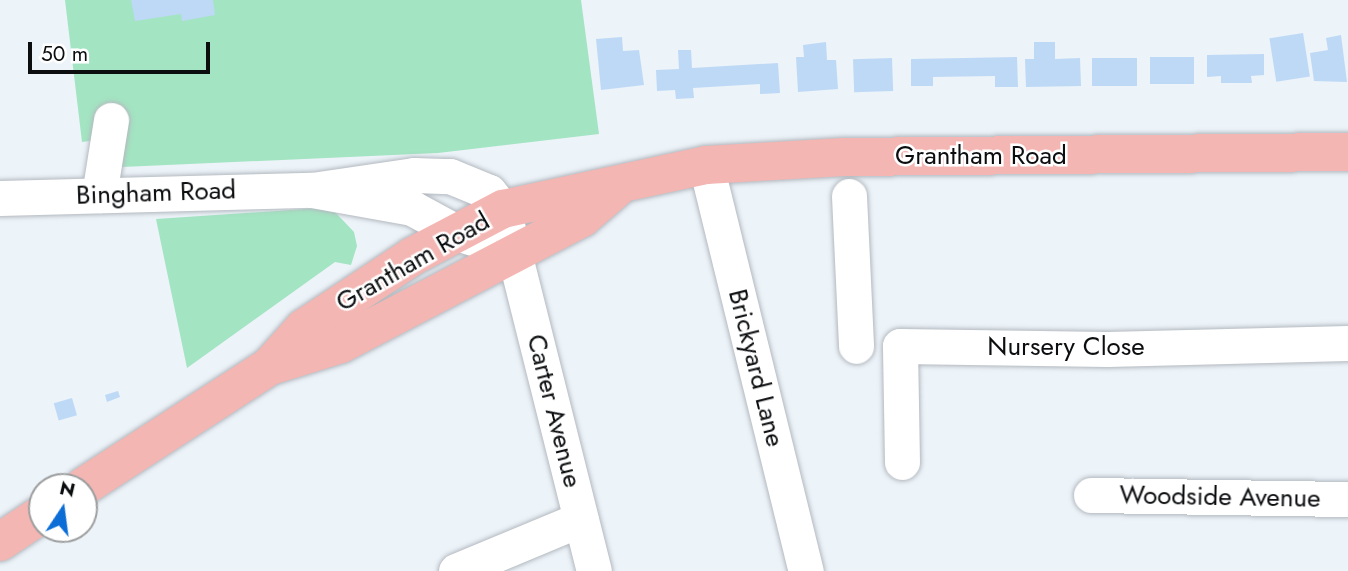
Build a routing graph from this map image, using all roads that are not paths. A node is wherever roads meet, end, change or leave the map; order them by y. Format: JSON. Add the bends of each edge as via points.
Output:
{"nodes":[{"id":1,"x":111,"y":120,"type":"dead end"},
{"id":2,"x":1348,"y":152,"type":"edge"},
{"id":3,"x":706,"y":165,"type":"junction"},
{"id":4,"x":618,"y":187,"type":"junction"},
{"id":5,"x":313,"y":190,"type":"junction"},
{"id":6,"x":99,"y":195,"type":"junction"},
{"id":7,"x":849,"y":196,"type":"dead end"},
{"id":8,"x":0,"y":198,"type":"edge"},
{"id":9,"x":503,"y":209,"type":"junction"},
{"id":10,"x":460,"y":234,"type":"junction"},
{"id":11,"x":514,"y":251,"type":"junction"},
{"id":12,"x":1348,"y":343,"type":"edge"},
{"id":13,"x":900,"y":346,"type":"junction"},
{"id":14,"x":270,"y":366,"type":"junction"},
{"id":15,"x":902,"y":462,"type":"dead end"},
{"id":16,"x":98,"y":477,"type":"edge"},
{"id":17,"x":1091,"y":495,"type":"dead end"},
{"id":18,"x":1348,"y":499,"type":"edge"},
{"id":19,"x":581,"y":519,"type":"junction"},
{"id":20,"x":28,"y":523,"type":"edge"},
{"id":21,"x":0,"y":542,"type":"edge"},
{"id":22,"x":456,"y":571,"type":"edge"},
{"id":23,"x":594,"y":571,"type":"edge"},
{"id":24,"x":806,"y":571,"type":"edge"}],
"edges":[{"from":1,"to":6,"type":"street"},
{"from":2,"to":3,"type":"highway","name":"Grantham Road","via":[[844,157]]},
{"from":3,"to":4,"type":"highway","name":"Grantham Road"},
{"from":3,"to":24,"type":"street","name":"Brickyard Lane"},
{"from":4,"to":9,"type":"highway","name":"Grantham Road"},
{"from":4,"to":11,"type":"highway","name":"Grantham Road","via":[[582,218]]},
{"from":5,"to":6,"type":"street","name":"Bingham Road"},
{"from":5,"to":9,"type":"street","name":"Bingham Road","via":[[414,175],[450,176],[489,192]]},
{"from":5,"to":10,"type":"street","name":"Bingham Road","via":[[412,208]]},
{"from":6,"to":8,"type":"street","name":"Bingham Road"},
{"from":7,"to":13,"type":"street","name":"Nursery Close","via":[[848,346]]},
{"from":9,"to":10,"type":"highway","name":"Grantham Road"},
{"from":9,"to":11,"type":"street","name":"Carter Avenue"},
{"from":10,"to":11,"type":"street","name":"Bingham Road"},
{"from":10,"to":14,"type":"highway","name":"Grantham Road","via":[[405,261],[304,328]]},
{"from":11,"to":14,"type":"highway","name":"Grantham Road","via":[[341,344]]},
{"from":11,"to":19,"type":"street","name":"Carter Avenue"},
{"from":12,"to":13,"type":"street","name":"Nursery Close","via":[[1107,349]]},
{"from":13,"to":15,"type":"street"},
{"from":14,"to":16,"type":"highway","name":"Grantham Road"},
{"from":17,"to":18,"type":"street","name":"Woodside Avenue"},
{"from":19,"to":22,"type":"street"},
{"from":19,"to":23,"type":"street","name":"Carter Avenue"},
{"from":20,"to":21,"type":"highway"}]}
